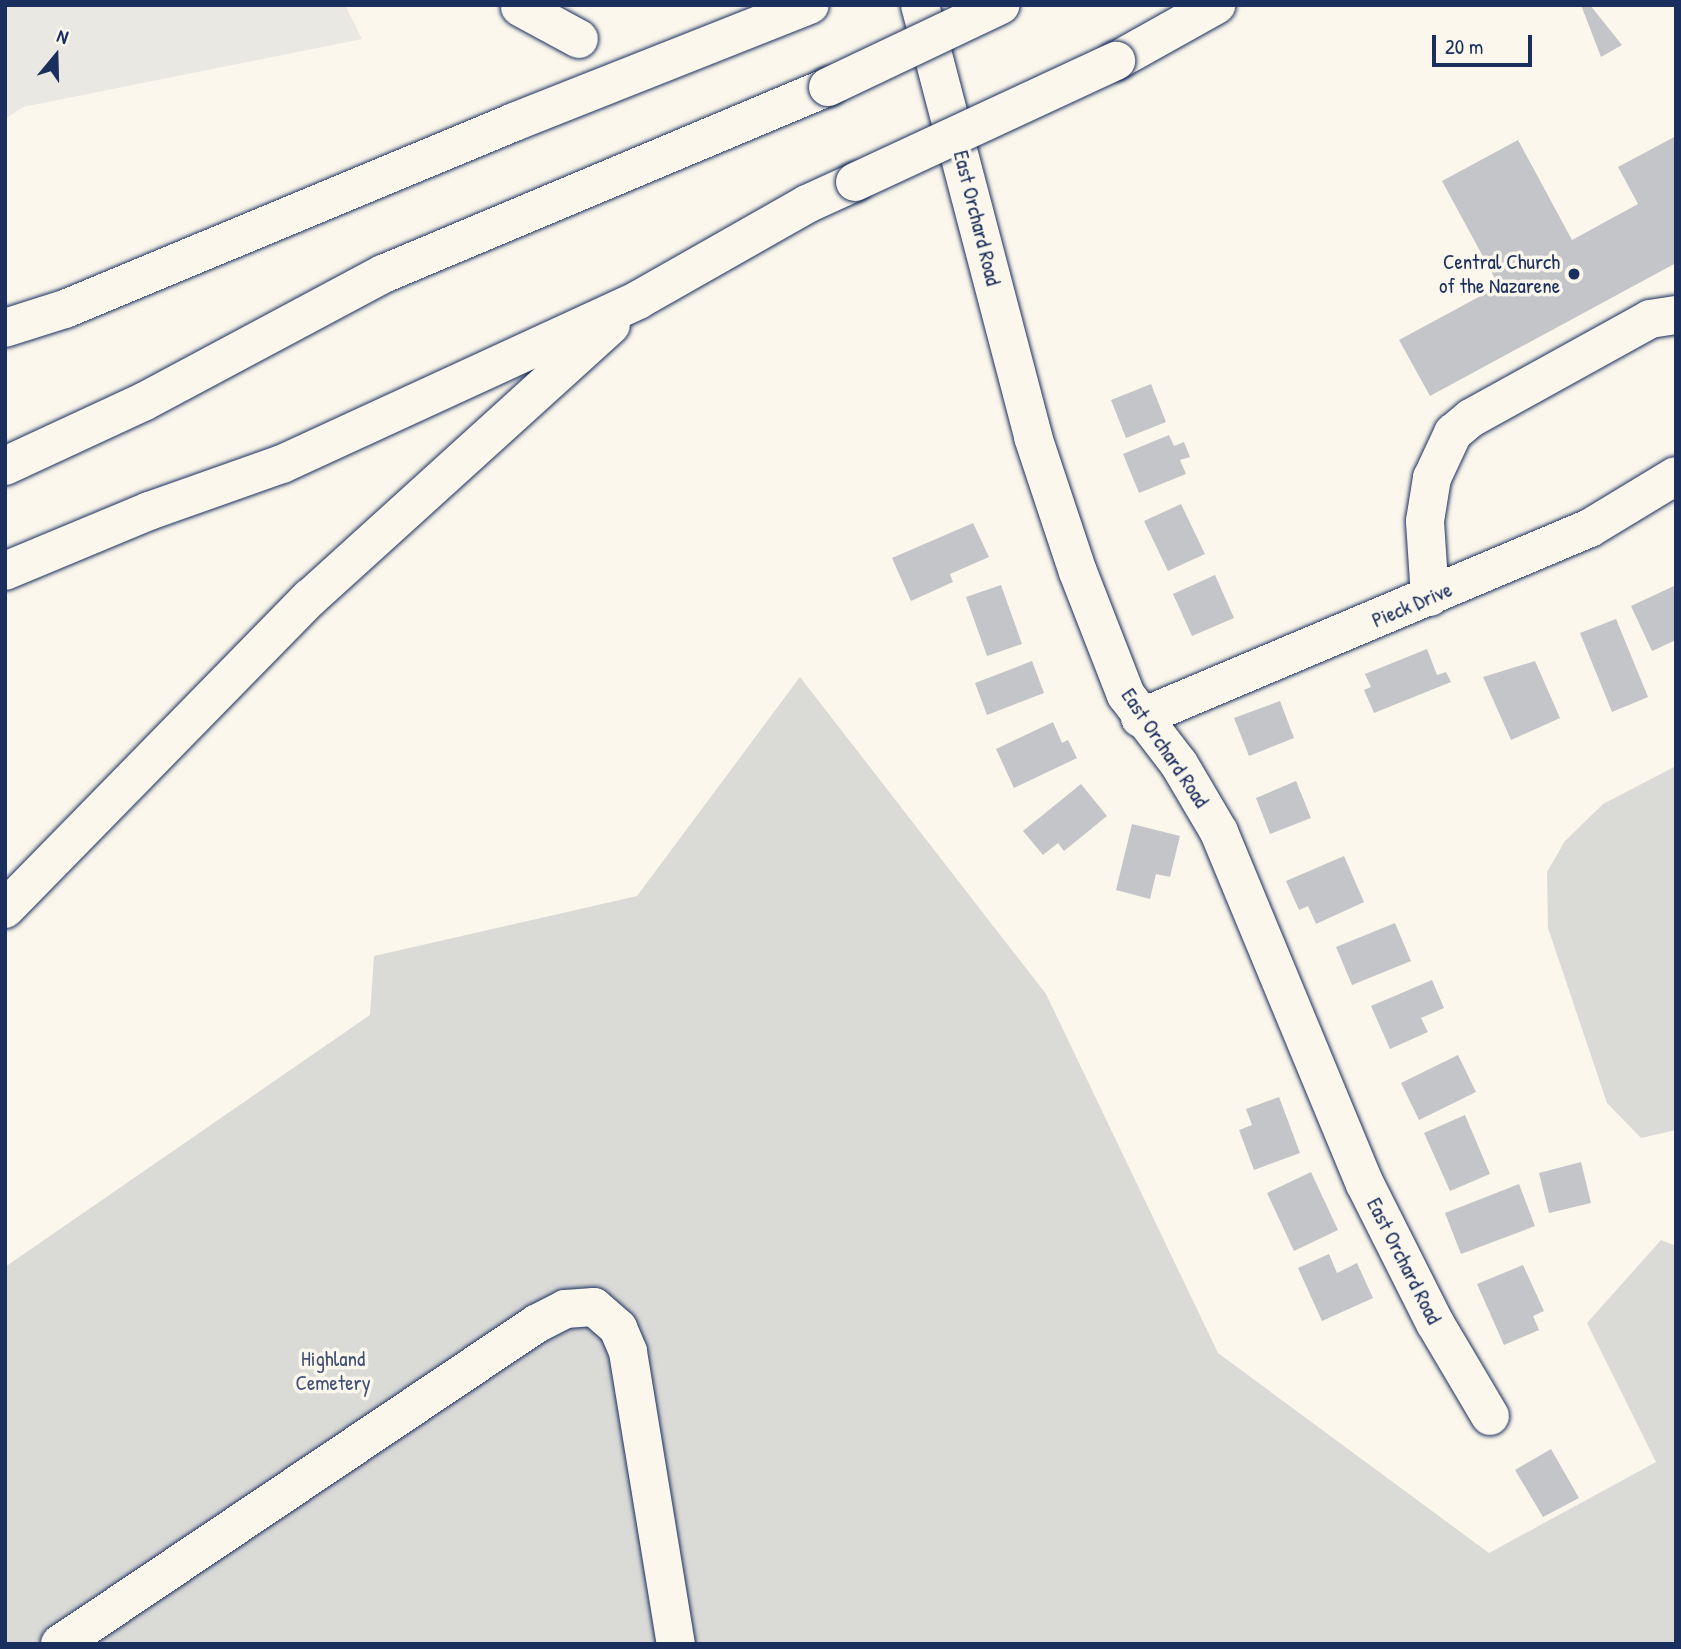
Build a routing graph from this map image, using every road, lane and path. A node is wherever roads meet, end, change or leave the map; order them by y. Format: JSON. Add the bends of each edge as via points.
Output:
{"nodes":[{"id":1,"x":810,"y":5,"type":"edge"},
{"id":2,"x":920,"y":5,"type":"edge"},
{"id":3,"x":1001,"y":5,"type":"edge"},
{"id":4,"x":1216,"y":5,"type":"edge"},
{"id":5,"x":520,"y":7,"type":"dead end"},
{"id":6,"x":567,"y":24,"type":"edge"},
{"id":7,"x":638,"y":300,"type":"junction"},
{"id":8,"x":1676,"y":315,"type":"edge"},
{"id":9,"x":5,"y":328,"type":"edge"},
{"id":10,"x":5,"y":466,"type":"edge"},
{"id":11,"x":1676,"y":476,"type":"edge"},
{"id":12,"x":5,"y":571,"type":"edge"},
{"id":13,"x":1430,"y":597,"type":"junction"},
{"id":14,"x":1140,"y":718,"type":"junction"},
{"id":15,"x":5,"y":909,"type":"edge"},
{"id":16,"x":1490,"y":1416,"type":"dead end"},
{"id":17,"x":60,"y":1644,"type":"edge"},
{"id":18,"x":676,"y":1644,"type":"edge"}],
"edges":[{"from":1,"to":9,"type":"main road","via":[[514,122],[65,309]]},
{"from":2,"to":14,"type":"main road","name":"East Orchard Road","via":[[1033,438],[1077,572],[1126,695]]},
{"from":3,"to":10,"type":"main road","bridge":true,"via":[[828,87],[383,274],[145,401]]},
{"from":4,"to":7,"type":"main road","bridge":true,"via":[[1116,61],[807,204]]},
{"from":5,"to":6,"type":"main road"},
{"from":7,"to":12,"type":"main road","via":[[282,464],[149,511]]},
{"from":7,"to":15,"type":"main road","via":[[310,598]]},
{"from":8,"to":13,"type":"main road","via":[[1650,319],[1453,433],[1432,478],[1425,522]]},
{"from":11,"to":13,"type":"main road","name":"Pieck Drive","via":[[1590,528]]},
{"from":13,"to":14,"type":"main road","name":"Pieck Drive"},
{"from":14,"to":16,"type":"main road","name":"East Orchard Road","via":[[1180,764],[1220,832],[1365,1184],[1435,1323]]},
{"from":17,"to":18,"type":"main road","via":[[536,1324],[565,1309],[594,1307],[618,1328],[628,1352]]}]}
